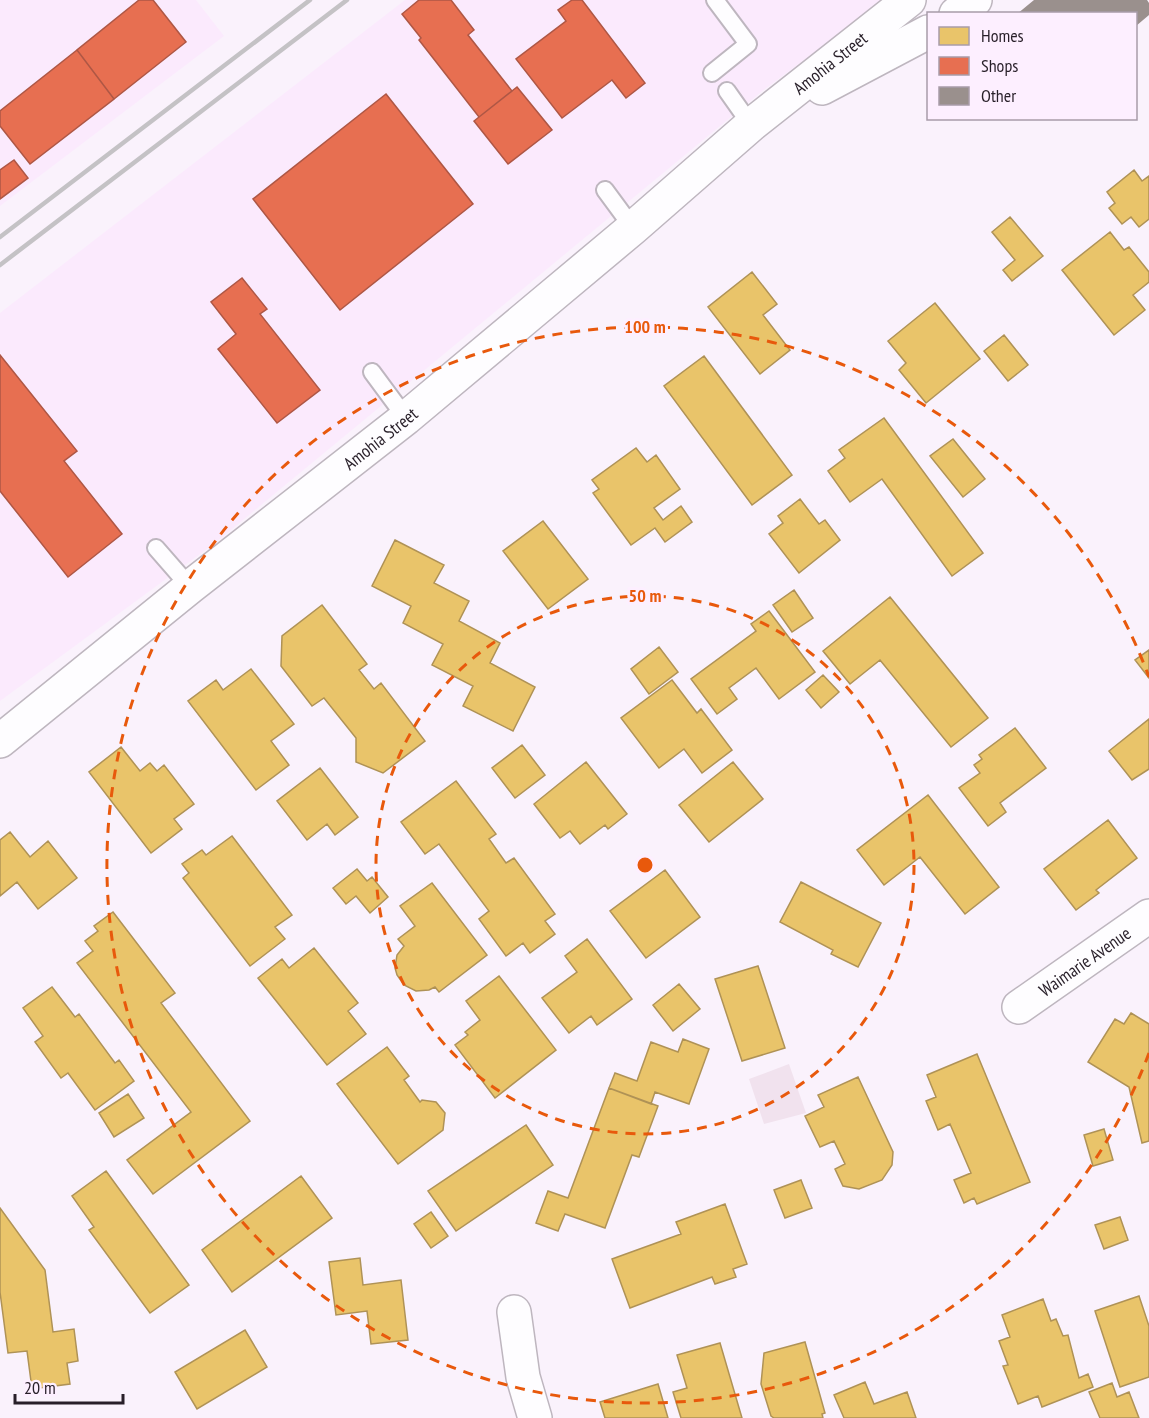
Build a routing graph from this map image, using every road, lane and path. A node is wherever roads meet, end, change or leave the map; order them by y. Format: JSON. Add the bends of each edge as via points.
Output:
{"nodes":[{"id":1,"x":715,"y":0,"type":"edge"},
{"id":2,"x":909,"y":0,"type":"edge"},
{"id":3,"x":975,"y":0,"type":"edge"},
{"id":4,"x":959,"y":12,"type":"edge"},
{"id":5,"x":927,"y":33,"type":"edge"},
{"id":6,"x":712,"y":73,"type":"dead end"},
{"id":7,"x":727,"y":91,"type":"dead end"},
{"id":8,"x":751,"y":125,"type":"junction"},
{"id":9,"x":605,"y":190,"type":"dead end"},
{"id":10,"x":633,"y":228,"type":"junction"},
{"id":11,"x":372,"y":372,"type":"dead end"},
{"id":12,"x":406,"y":418,"type":"junction"},
{"id":13,"x":156,"y":548,"type":"dead end"},
{"id":14,"x":190,"y":587,"type":"junction"},
{"id":15,"x":0,"y":741,"type":"edge"},
{"id":16,"x":1149,"y":916,"type":"edge"},
{"id":17,"x":1019,"y":1007,"type":"dead end"},
{"id":18,"x":514,"y":1312,"type":"dead end"},
{"id":19,"x":535,"y":1418,"type":"edge"}],
"edges":[{"from":1,"to":6,"type":"lane","via":[[748,44]]},
{"from":2,"to":8,"type":"main road","name":"Amohia Street"},
{"from":3,"to":4,"type":"main road"},
{"from":5,"to":8,"type":"main road","name":"Amohia Street"},
{"from":7,"to":8,"type":"lane"},
{"from":8,"to":10,"type":"main road","name":"Amohia Street"},
{"from":9,"to":10,"type":"lane"},
{"from":10,"to":12,"type":"main road","name":"Amohia Street"},
{"from":11,"to":12,"type":"lane"},
{"from":12,"to":14,"type":"main road","name":"Amohia Street"},
{"from":13,"to":14,"type":"lane"},
{"from":14,"to":15,"type":"main road","name":"Amohia Street"},
{"from":16,"to":17,"type":"main road","name":"Waimarie Avenue"},
{"from":18,"to":19,"type":"main road","via":[[523,1377]]}]}
